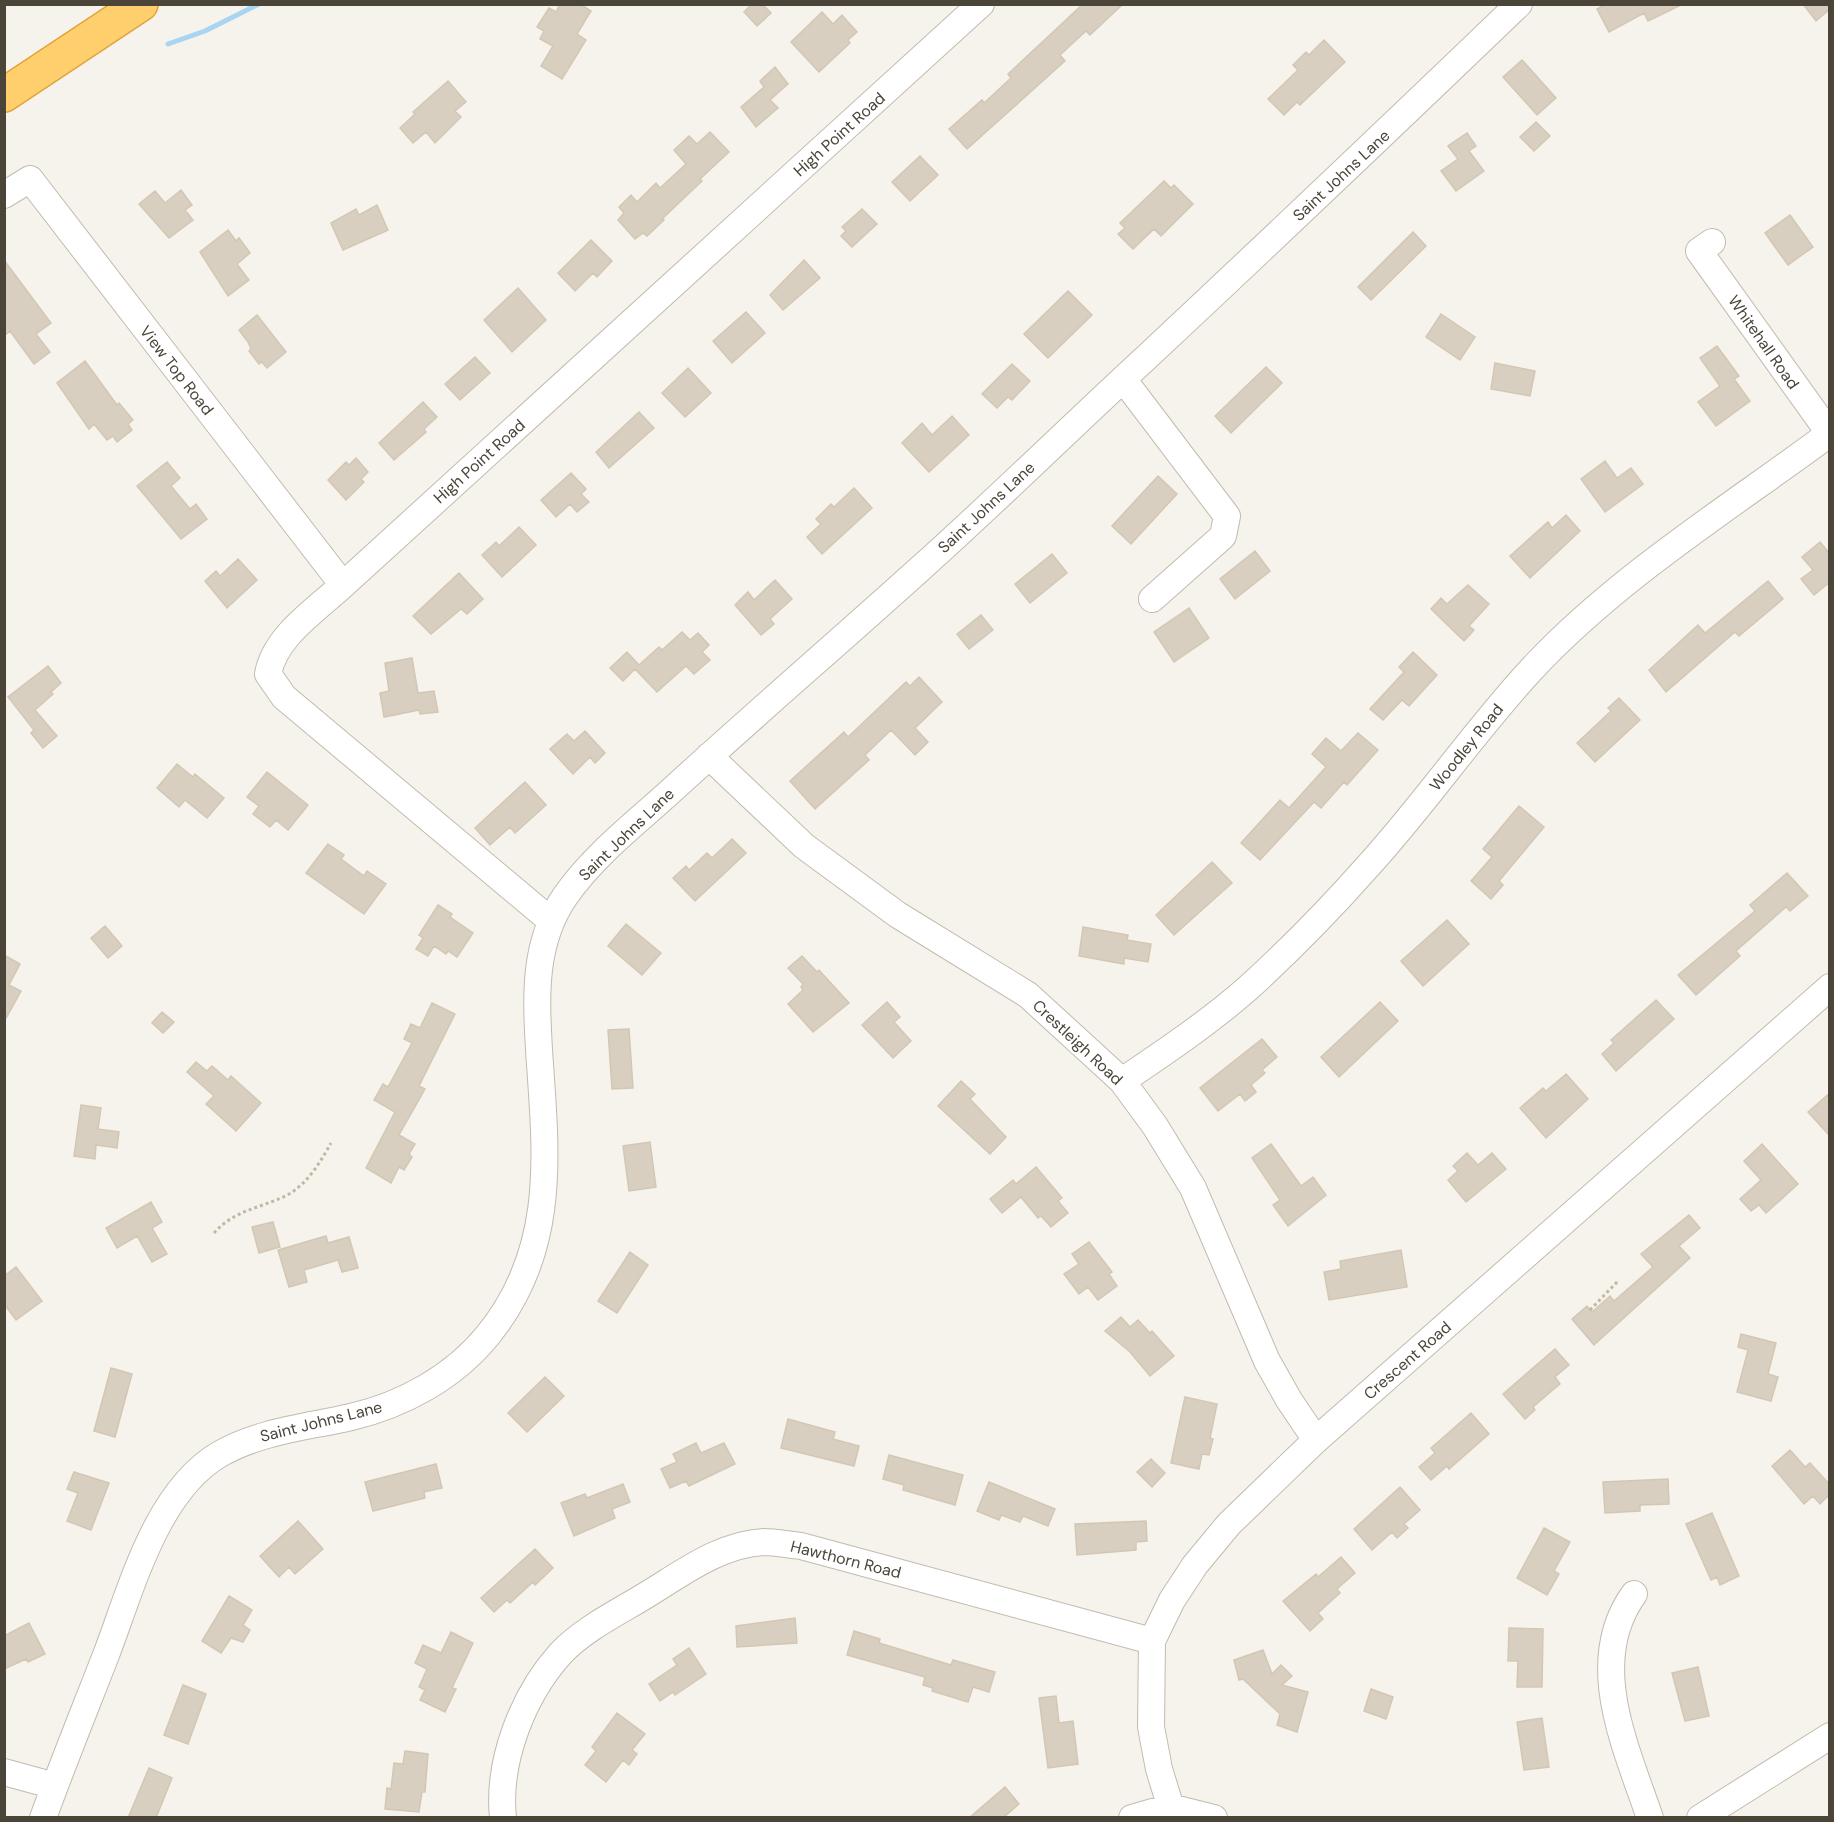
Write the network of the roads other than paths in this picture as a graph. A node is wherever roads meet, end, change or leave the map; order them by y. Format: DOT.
graph roads {
  1 [pos="112,4"];
  2 [pos="141,4"];
  3 [pos="981,4"];
  4 [pos="1490,4"];
  5 [pos="1518,5"];
  6 [pos="1481,41"];
  7 [pos="4,89"];
  8 [pos="4,95"];
  9 [pos="4,195"];
  10 [pos="1705,246"];
  11 [pos="1123,379"];
  12 [pos="1829,434"];
  13 [pos="343,585"];
  14 [pos="1152,599"];
  15 [pos="709,756"];
  16 [pos="550,920"];
  17 [pos="1830,987"];
  18 [pos="1122,1081"];
  19 [pos="1316,1440"];
  20 [pos="1634,1594"];
  21 [pos="1152,1641"];
  22 [pos="1830,1736"];
  23 [pos="4,1772"];
  24 [pos="55,1786"];
  25 [pos="1172,1812"];
  26 [pos="44,1818"];
  27 [pos="503,1818"];
  28 [pos="1132,1818"];
  29 [pos="1214,1818"];
  30 [pos="1650,1818"];
  31 [pos="1700,1818"];
  1 -- 7 [label="highway"];
  2 -- 8 [label="highway"];
  3 -- 13 [label="street, High Point Road"];
  4 -- 6 [label="street"];
  5 -- 6 [label="street, Saint Johns Lane"];
  6 -- 11 [label="street, Saint Johns Lane"];
  9 -- 13 [label="street, View Top Road"];
  10 -- 12 [label="street, Whitehall Road"];
  11 -- 14 [label="street"];
  11 -- 15 [label="street, Saint Johns Lane"];
  12 -- 18 [label="street, Woodley Road"];
  13 -- 16 [label="street, High Point Road"];
  15 -- 16 [label="street, Saint Johns Lane"];
  15 -- 18 [label="street, Crestleigh Road"];
  16 -- 24 [label="street, Saint Johns Lane"];
  17 -- 19 [label="street, Crescent Road"];
  18 -- 19 [label="street, Crestleigh Road"];
  19 -- 21 [label="street, Crescent Road"];
  20 -- 30 [label="street"];
  21 -- 25 [label="street, Crescent Road"];
  21 -- 27 [label="street, Hawthorn Road"];
  22 -- 31 [label="street"];
  23 -- 24 [label="street"];
  24 -- 26 [label="street, Saint Johns Lane"];
  25 -- 28 [label="street"];
  25 -- 29 [label="street"];
}
